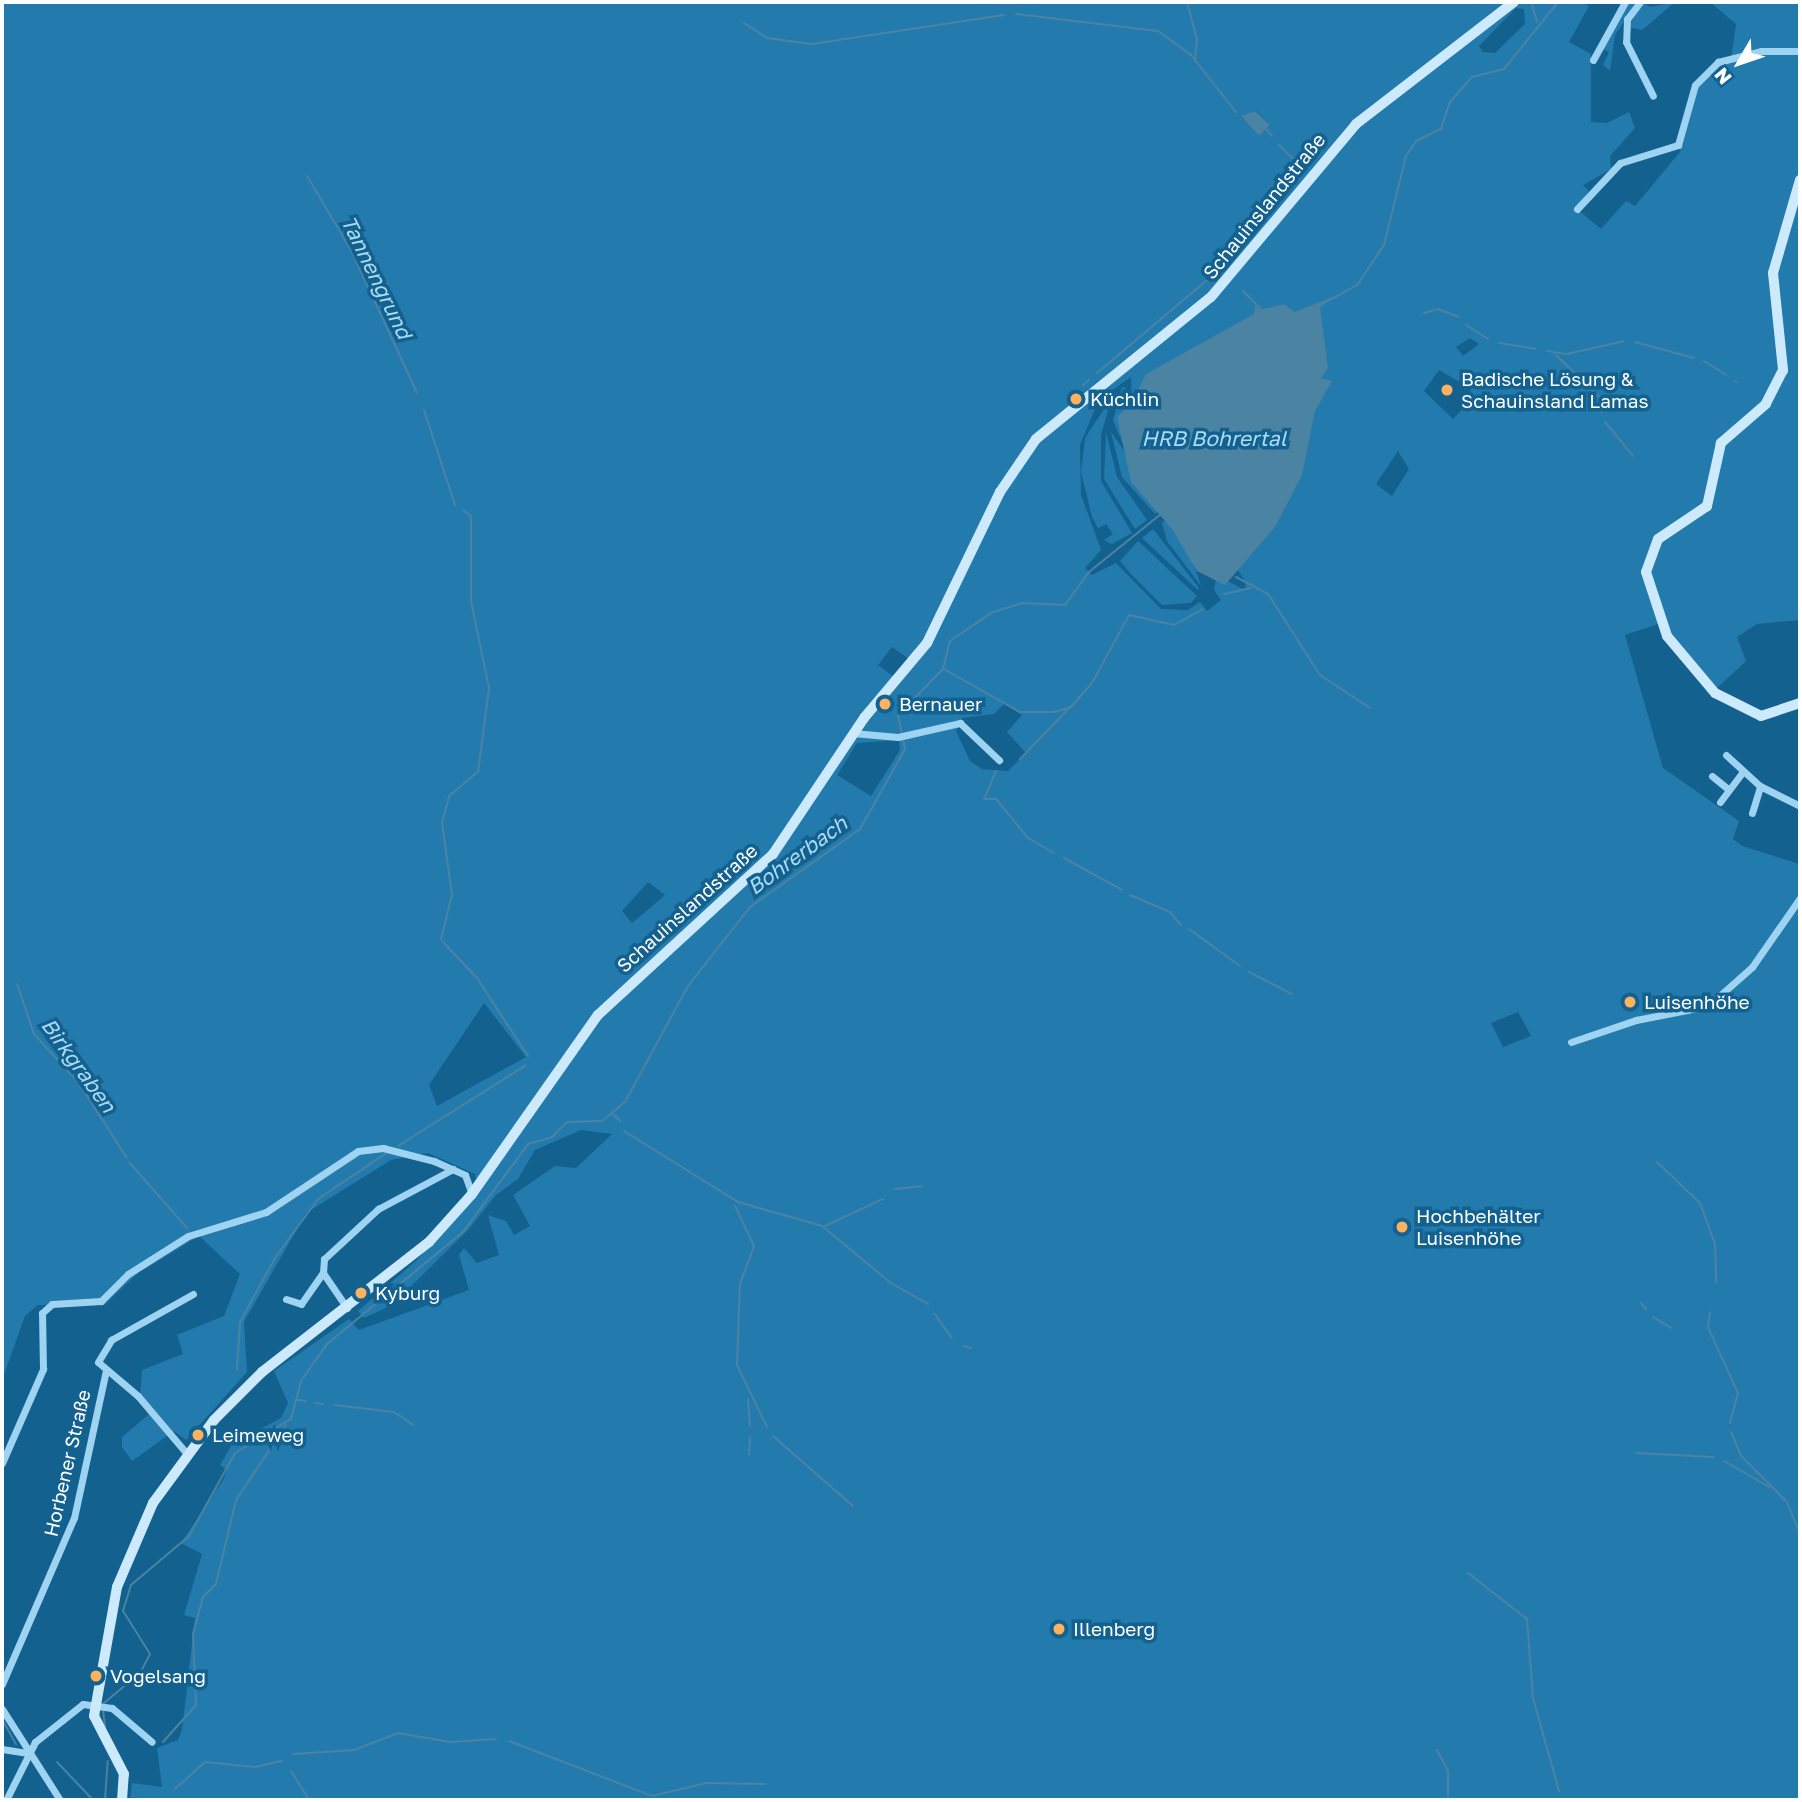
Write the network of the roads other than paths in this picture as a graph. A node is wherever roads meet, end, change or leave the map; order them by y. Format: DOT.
graph roads {
  1 [pos="1514,2"];
  2 [pos="1625,2"];
  3 [pos="1640,2"];
  4 [pos="1800,51"];
  5 [pos="1593,60"];
  6 [pos="1653,96"];
  7 [pos="1800,180"];
  8 [pos="1577,209"];
  9 [pos="1800,703"];
  10 [pos="853,733"];
  11 [pos="1726,755"];
  12 [pos="999,760"];
  13 [pos="1742,773"];
  14 [pos="1712,776"];
  15 [pos="1760,786"];
  16 [pos="1728,789"];
  17 [pos="1720,802"];
  18 [pos="1800,806"];
  19 [pos="1752,813"];
  20 [pos="1800,898"];
  21 [pos="1571,1042"];
  22 [pos="453,1168"];
  23 [pos="472,1194"];
  24 [pos="323,1273"];
  25 [pos="193,1294"];
  26 [pos="286,1299"];
  27 [pos="348,1309"];
  28 [pos="106,1370"];
  29 [pos="188,1455"];
  30 [pos="2,1463"];
  31 [pos="2,1684"];
  32 [pos="97,1706"];
  33 [pos="2,1709"];
  34 [pos="152,1742"];
  35 [pos="2,1749"];
  36 [pos="27,1753"];
  37 [pos="6,1800"];
  38 [pos="60,1800"];
  39 [pos="122,1800"];
  1 -- 10 [label="main road, Schauinslandstraße"];
  2 -- 5 [label="street"];
  3 -- 6 [label="street"];
  4 -- 8 [label="street"];
  7 -- 9 [label="main road"];
  10 -- 12 [label="street"];
  10 -- 23 [label="main road, Schauinslandstraße"];
  11 -- 13 [label="street"];
  13 -- 15 [label="street"];
  13 -- 16 [label="street"];
  14 -- 16 [label="street"];
  15 -- 18 [label="street"];
  15 -- 19 [label="street"];
  16 -- 17 [label="street"];
  20 -- 21 [label="street"];
  22 -- 23 [label="street"];
  22 -- 24 [label="street"];
  22 -- 30 [label="street"];
  23 -- 27 [label="main road, Schauinslandstraße"];
  24 -- 26 [label="street"];
  24 -- 27 [label="street"];
  25 -- 28 [label="street, Horbener Straße"];
  27 -- 29 [label="main road, Schauinslandstraße"];
  28 -- 29 [label="street"];
  28 -- 31 [label="street, Horbener Straße"];
  29 -- 32 [label="main road, Schauinslandstraße"];
  32 -- 34 [label="street"];
  32 -- 36 [label="street"];
  32 -- 39 [label="main road, Schauinslandstraße"];
  33 -- 36 [label="street"];
  35 -- 36 [label="street"];
  36 -- 37 [label="street"];
  36 -- 38 [label="street"];
}
